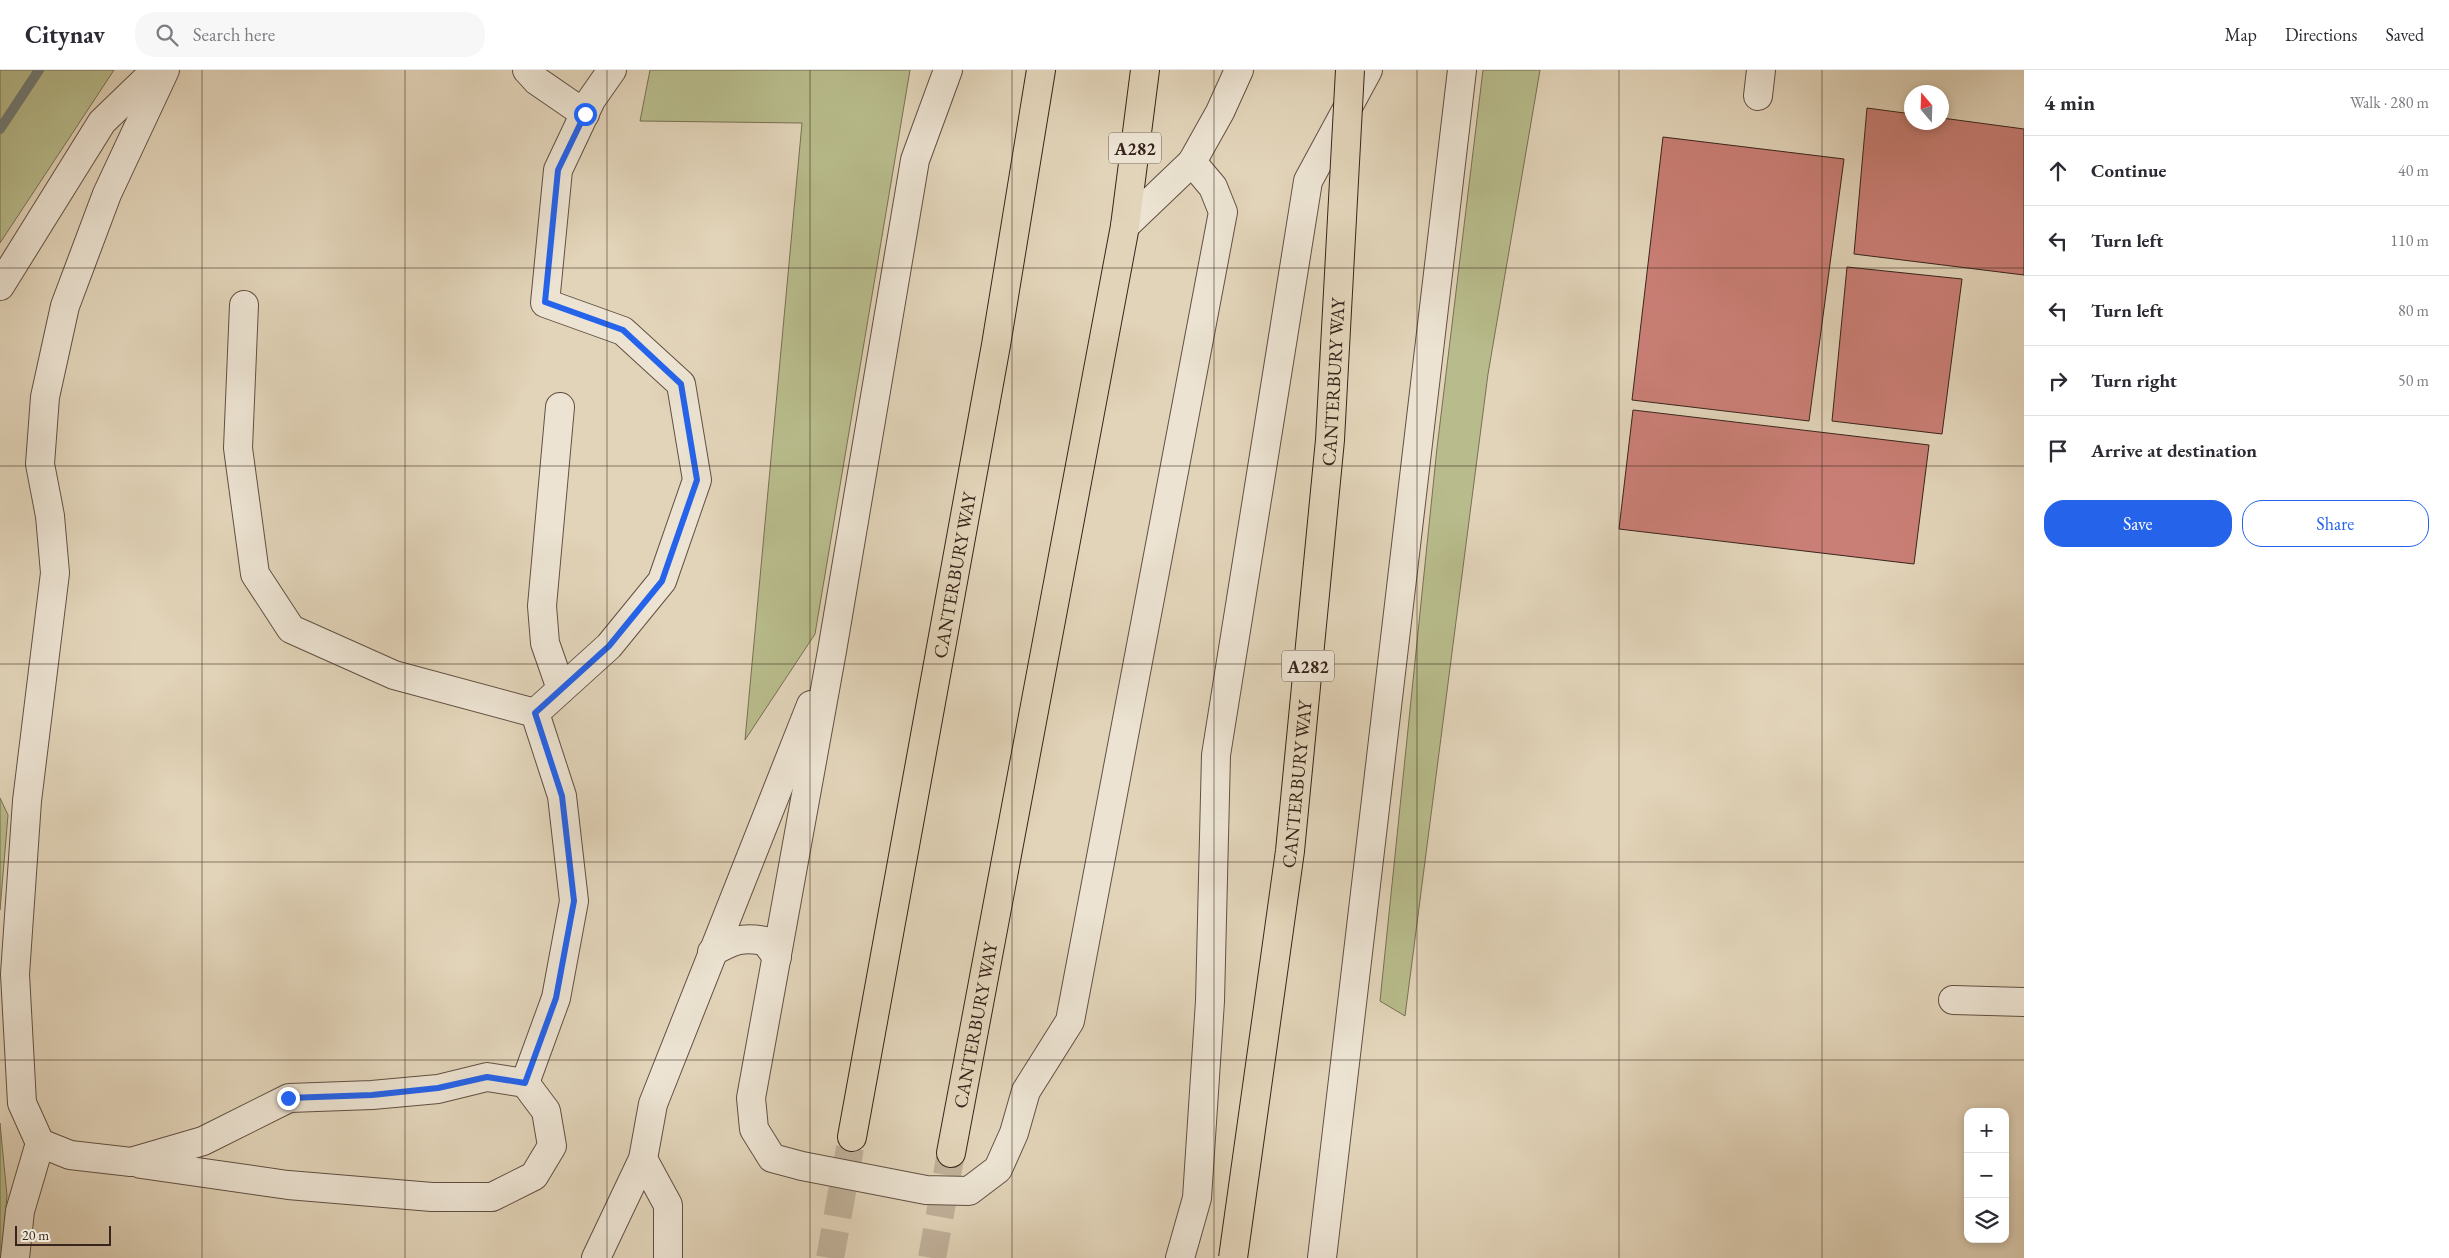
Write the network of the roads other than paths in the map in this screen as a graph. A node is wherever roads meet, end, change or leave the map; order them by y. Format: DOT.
graph roads {
  1 [pos="156,70"];
  2 [pos="165,70"];
  3 [pos="527,70"];
  4 [pos="612,70"];
  5 [pos="948,70"];
  6 [pos="1041,70"];
  7 [pos="1145,70"];
  8 [pos="1238,70"];
  9 [pos="1350,70"];
  10 [pos="1368,70"];
  11 [pos="1462,70"];
  12 [pos="585,114"];
  13 [pos="1192,162"];
  14 [pos="1125,226"];
  15 [pos="0,286"];
  16 [pos="244,305"];
  17 [pos="560,407"];
  18 [pos="832,651"];
  19 [pos="561,689"];
  20 [pos="535,713"];
  21 [pos="712,952"];
  22 [pos="777,956"];
  23 [pos="1953,1000"];
  24 [pos="2024,1002"];
  25 [pos="525,1083"];
  26 [pos="852,1137"];
  27 [pos="40,1143"];
  28 [pos="951,1153"];
  29 [pos="643,1159"];
  30 [pos="131,1162"];
  31 [pos="15,1258"];
  32 [pos="596,1258"];
  33 [pos="668,1258"];
  34 [pos="1180,1258"];
  35 [pos="1233,1258"];
  36 [pos="1322,1258"];
  1 -- 15 [label="lane"];
  2 -- 27 [label="lane"];
  3 -- 12 [label="lane"];
  4 -- 12 [label="lane"];
  5 -- 18 [label="lane"];
  6 -- 26 [label="highway, CANTERBURY WAY"];
  7 -- 14 [label="highway, CANTERBURY WAY / A282"];
  8 -- 13 [label="lane"];
  9 -- 35 [label="highway, CANTERBURY WAY / A282, bridge"];
  10 -- 34 [label="lane"];
  11 -- 36 [label="lane"];
  12 -- 19 [label="lane"];
  13 -- 14 [label="lane"];
  13 -- 22 [label="lane"];
  14 -- 28 [label="highway, CANTERBURY WAY / A282"];
  16 -- 20 [label="lane"];
  17 -- 19 [label="lane"];
  18 -- 21 [label="lane"];
  18 -- 22 [label="lane"];
  19 -- 20 [label="lane"];
  20 -- 25 [label="lane"];
  21 -- 22 [label="lane"];
  21 -- 29 [label="lane"];
  23 -- 24 [label="lane"];
  25 -- 30 [label="lane"];
  25 -- 30 [label="lane"];
  27 -- 30 [label="lane"];
  27 -- 31 [label="lane"];
  29 -- 32 [label="lane"];
  29 -- 33 [label="lane"];
}
